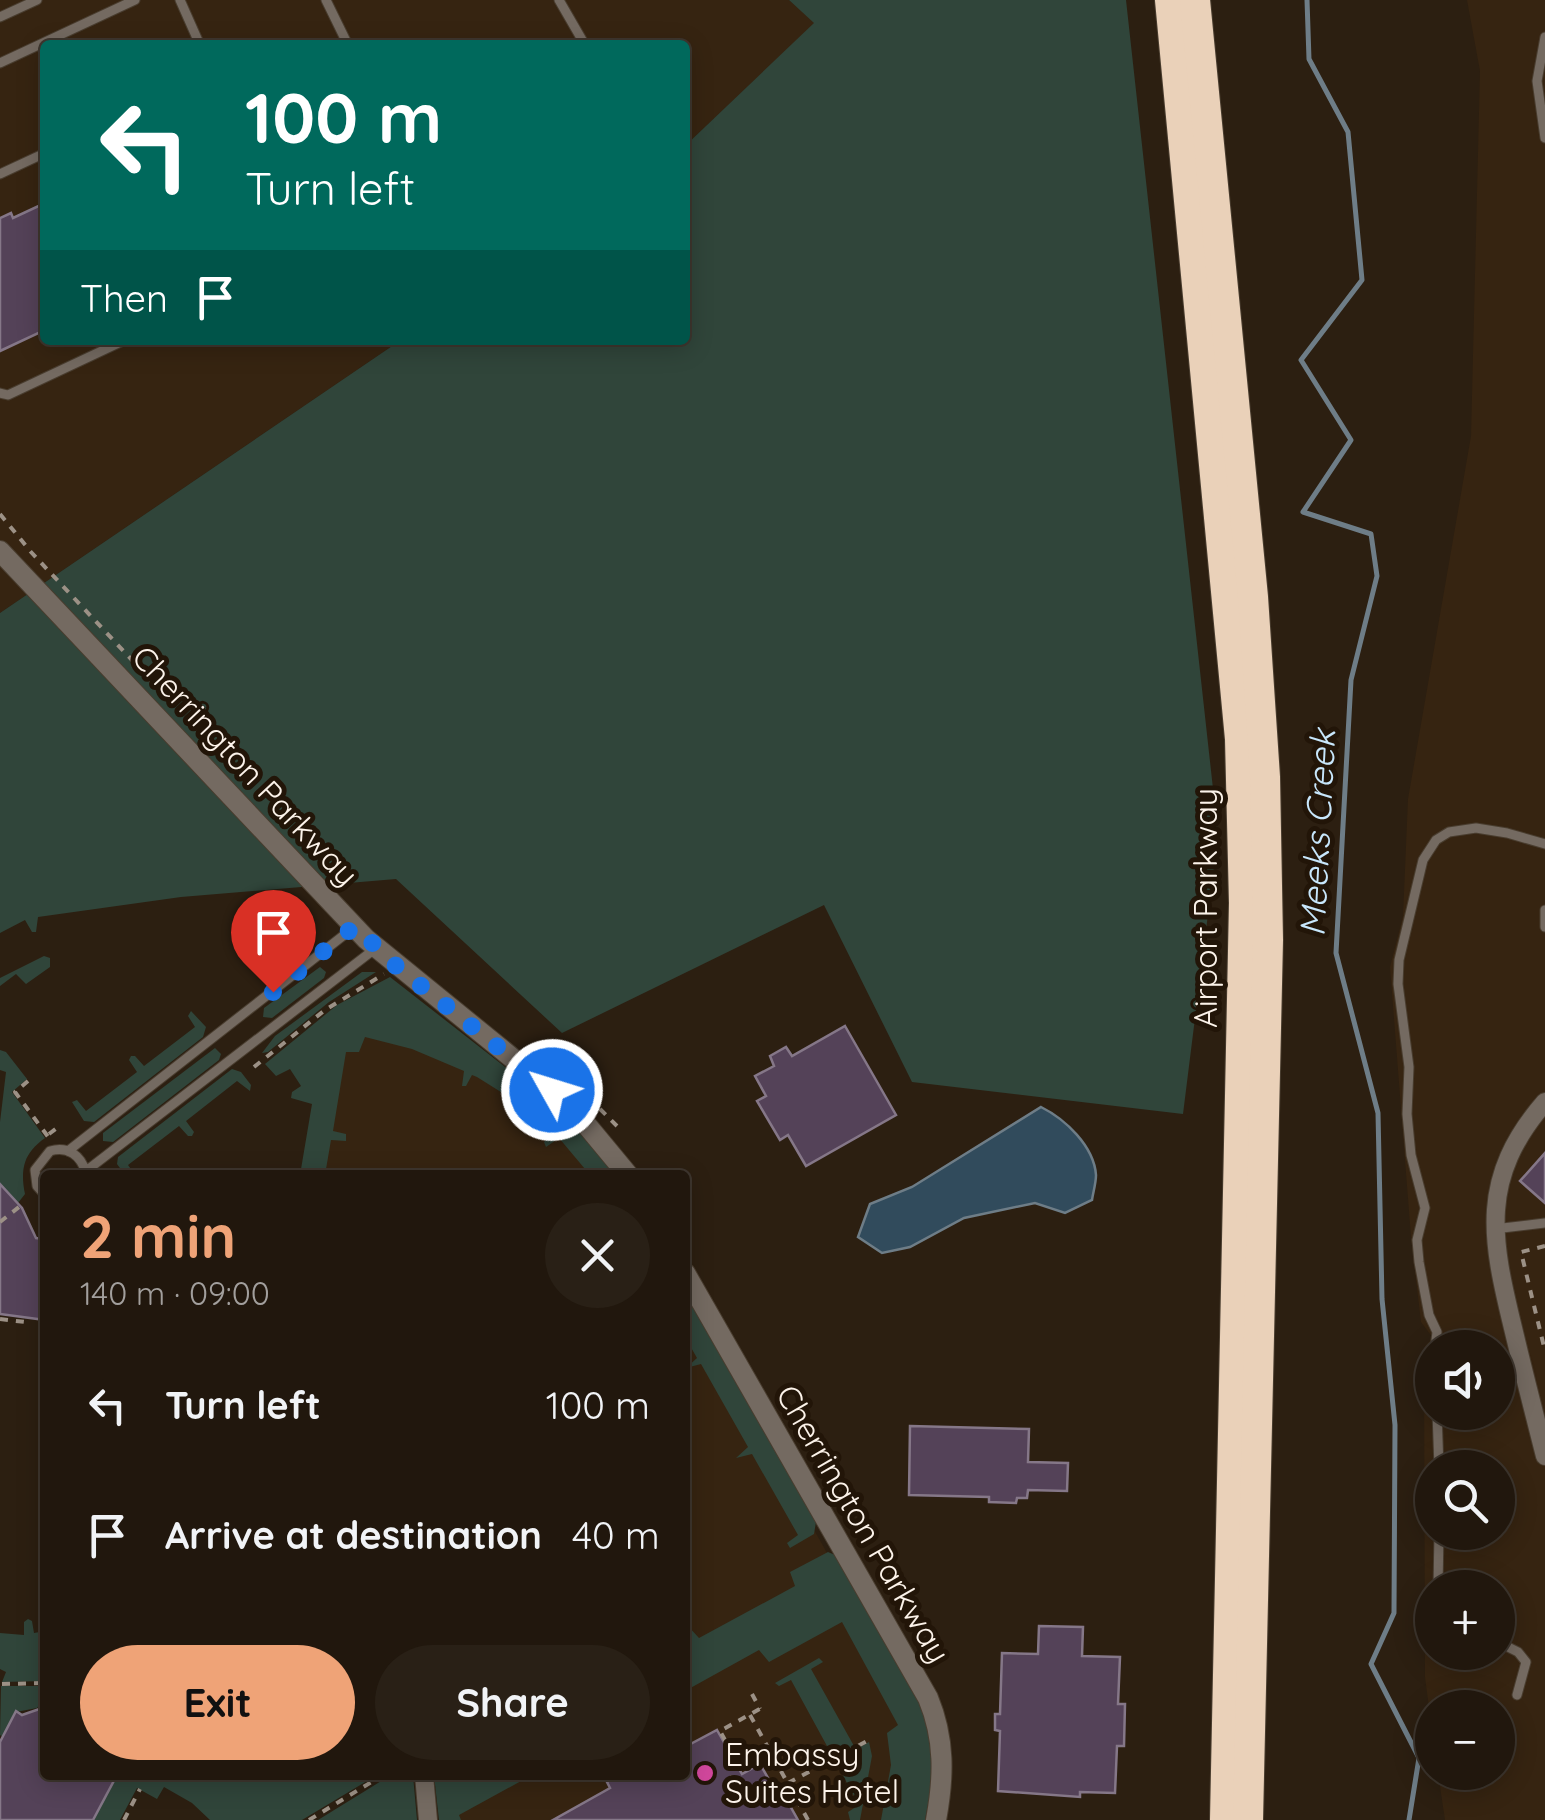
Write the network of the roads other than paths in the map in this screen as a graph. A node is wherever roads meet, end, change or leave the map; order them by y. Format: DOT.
graph roads {
  1 [pos="37,0"];
  2 [pos="135,0"];
  3 [pos="180,0"];
  4 [pos="326,0"];
  5 [pos="559,0"];
  6 [pos="1170,0"];
  7 [pos="1195,0"];
  8 [pos="0,17"];
  9 [pos="1545,37"];
  10 [pos="49,40"];
  11 [pos="198,40"];
  12 [pos="346,40"];
  13 [pos="582,40"];
  14 [pos="40,44"];
  15 [pos="0,63"];
  16 [pos="1545,138"];
  17 [pos="40,155"];
  18 [pos="0,174"];
  19 [pos="115,345"];
  20 [pos="0,393"];
  21 [pos="0,551"];
  22 [pos="1545,844"];
  23 [pos="1545,910"];
  24 [pos="355,926"];
  25 [pos="1545,927"];
  26 [pos="376,948"];
  27 [pos="1545,1102"];
  28 [pos="68,1151"];
  29 [pos="85,1170"];
  30 [pos="90,1170"];
  31 [pos="624,1170"];
  32 [pos="40,1187"];
  33 [pos="1545,1223"];
  34 [pos="1494,1229"];
  35 [pos="690,1281"];
  36 [pos="1436,1330"];
  37 [pos="1257,1416"];
  38 [pos="1545,1456"];
  39 [pos="1515,1650"];
  40 [pos="1517,1695"];
  41 [pos="424,1780"];
  42 [pos="428,1820"];
  43 [pos="936,1820"];
  44 [pos="1223,1820"];
  45 [pos="1248,1820"];
  46 [pos="1259,1820"];
  1 -- 8 [label="lane"];
  2 -- 10 [label="lane"];
  3 -- 11 [label="lane"];
  4 -- 12 [label="lane"];
  5 -- 13 [label="lane"];
  6 -- 44 [label="highway, Airport Parkway"];
  7 -- 37 [label="highway, Airport Parkway"];
  9 -- 16 [label="lane"];
  14 -- 15 [label="lane"];
  17 -- 18 [label="lane"];
  19 -- 20 [label="lane"];
  21 -- 24 [label="street, Cherrington Parkway"];
  22 -- 36 [label="lane"];
  23 -- 25 [label="lane"];
  24 -- 26 [label="street, Cherrington Parkway"];
  24 -- 28 [label="lane"];
  26 -- 30 [label="lane"];
  26 -- 31 [label="street, Cherrington Parkway"];
  27 -- 34 [label="street"];
  28 -- 29 [label="lane"];
  28 -- 32 [label="lane"];
  33 -- 34 [label="lane"];
  34 -- 38 [label="street"];
  35 -- 43 [label="street, Cherrington Parkway"];
  37 -- 45 [label="highway, Airport Parkway"];
  37 -- 46 [label="highway"];
  39 -- 40 [label="lane"];
  41 -- 42 [label="street"];
}
